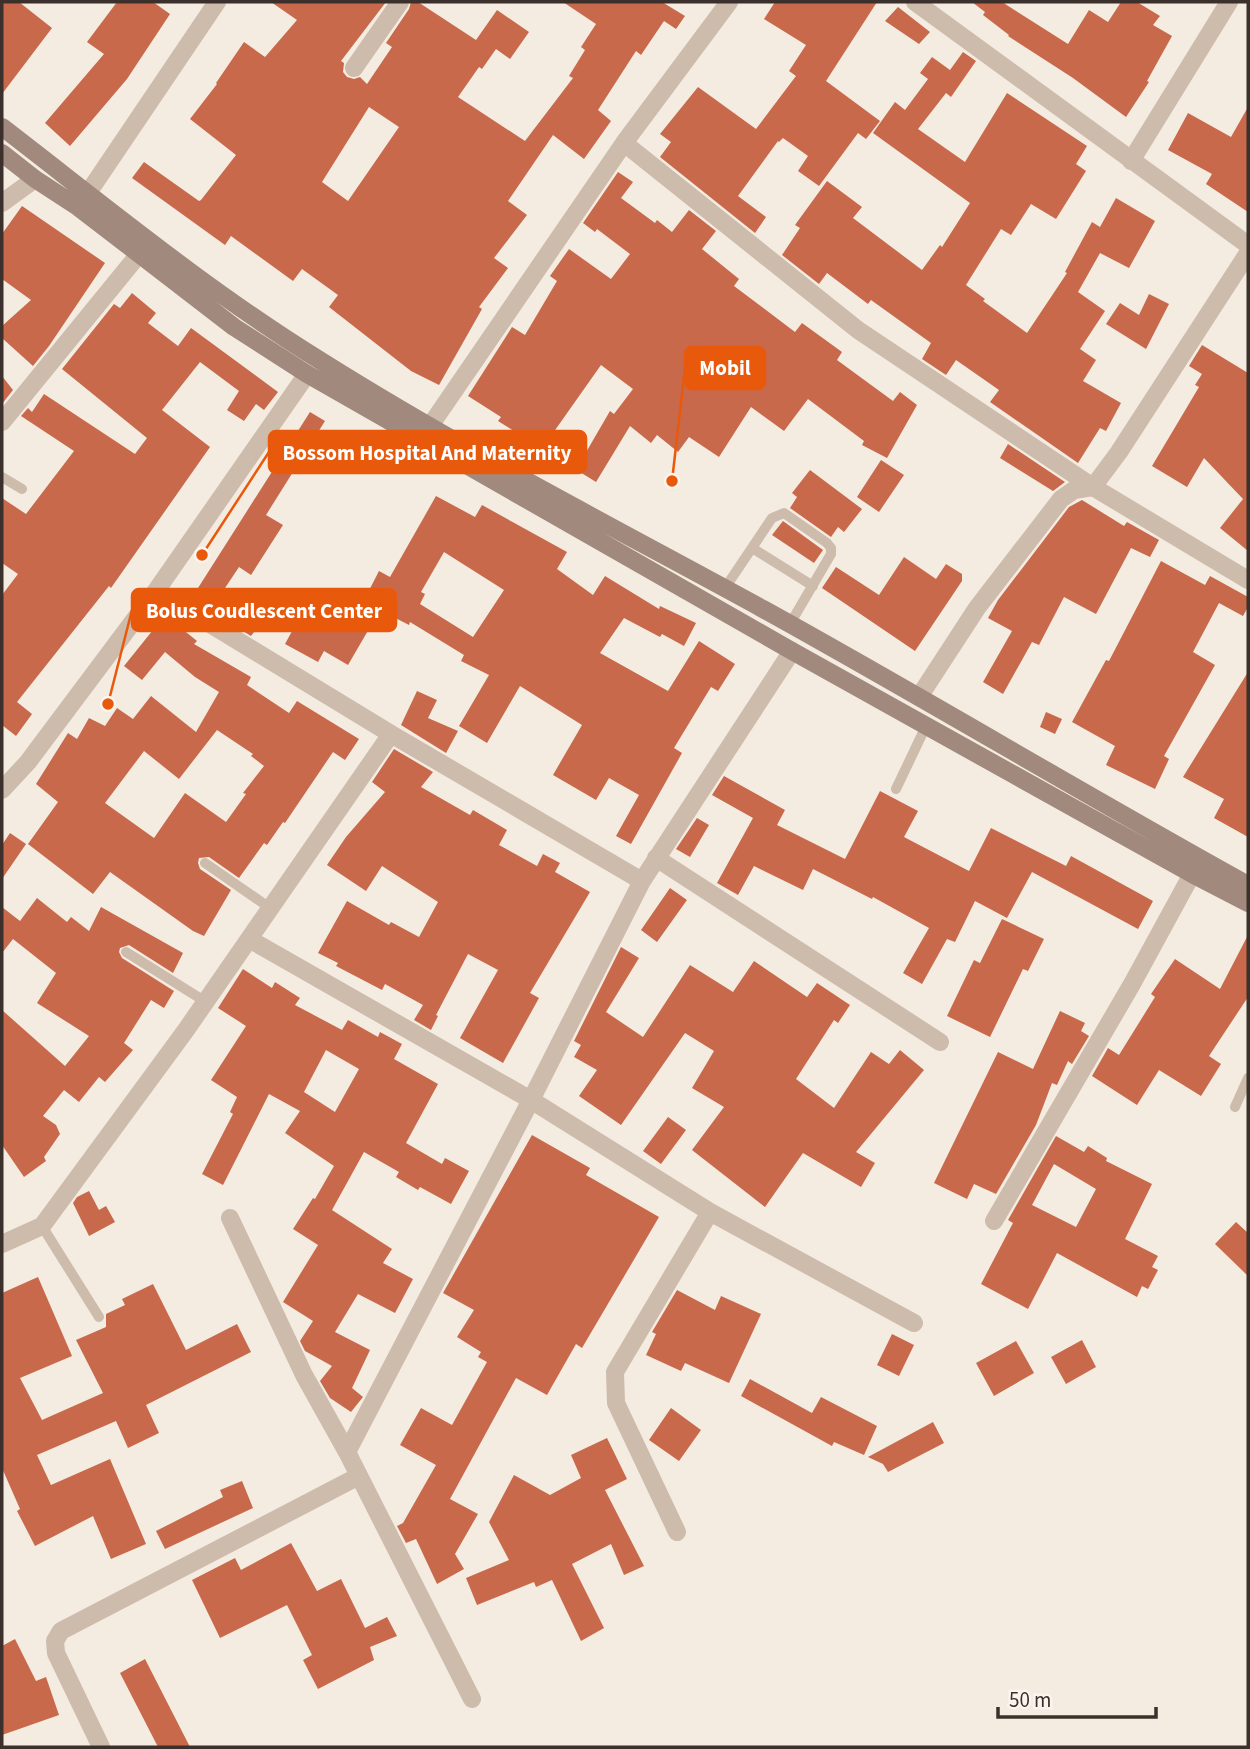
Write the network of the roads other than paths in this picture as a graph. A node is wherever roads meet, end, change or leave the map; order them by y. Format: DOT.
graph roads {
  1 [pos="217,2"];
  2 [pos="400,2"];
  3 [pos="729,2"];
  4 [pos="915,2"];
  5 [pos="1229,2"];
  6 [pos="354,68"];
  7 [pos="2,127"];
  8 [pos="624,143"];
  9 [pos="2,153"];
  10 [pos="1131,161"];
  11 [pos="34,179"];
  12 [pos="88,193"];
  13 [pos="2,203"];
  14 [pos="1248,245"];
  15 [pos="1248,253"];
  16 [pos="139,254"];
  17 [pos="307,374"];
  18 [pos="2,422"];
  19 [pos="430,426"];
  20 [pos="2,477"];
  21 [pos="1093,487"];
  22 [pos="22,489"];
  23 [pos="752,548"];
  24 [pos="1248,580"];
  25 [pos="813,586"];
  26 [pos="725,588"];
  27 [pos="156,591"];
  28 [pos="790,624"];
  29 [pos="792,651"];
  30 [pos="919,697"];
  31 [pos="926,726"];
  32 [pos="391,734"];
  33 [pos="896,789"];
  34 [pos="2,790"];
  35 [pos="656,858"];
  36 [pos="205,863"];
  37 [pos="1192,874"];
  38 [pos="642,881"];
  39 [pos="1248,885"];
  40 [pos="1248,903"];
  41 [pos="271,908"];
  42 [pos="249,939"];
  43 [pos="126,952"];
  44 [pos="206,1002"];
  45 [pos="940,1042"];
  46 [pos="1248,1079"];
  47 [pos="531,1100"];
  48 [pos="1235,1107"];
  49 [pos="710,1212"];
  50 [pos="230,1218"];
  51 [pos="994,1221"];
  52 [pos="42,1226"];
  53 [pos="2,1244"];
  54 [pos="99,1317"];
  55 [pos="914,1323"];
  56 [pos="347,1452"];
  57 [pos="359,1476"];
  58 [pos="677,1532"];
  59 [pos="472,1699"];
  60 [pos="102,1747"];
  1 -- 12 [label="street"];
  2 -- 6 [label="street"];
  3 -- 8 [label="street"];
  4 -- 10 [label="street"];
  5 -- 10 [label="street"];
  7 -- 12 [label="street"];
  8 -- 19 [label="street"];
  8 -- 21 [label="street"];
  9 -- 11 [label="street"];
  10 -- 14 [label="street"];
  11 -- 13 [label="street"];
  11 -- 16 [label="street"];
  12 -- 19 [label="street"];
  15 -- 21 [label="street"];
  16 -- 17 [label="street"];
  16 -- 18 [label="street"];
  17 -- 27 [label="street"];
  17 -- 29 [label="street"];
  19 -- 26 [label="street"];
  20 -- 22 [label="lane"];
  21 -- 24 [label="street"];
  21 -- 30 [label="street"];
  23 -- 25 [label="lane"];
  23 -- 25 [label="lane"];
  23 -- 26 [label="lane"];
  25 -- 28 [label="lane"];
  26 -- 28 [label="street"];
  27 -- 32 [label="street"];
  27 -- 34 [label="street"];
  28 -- 30 [label="street"];
  29 -- 31 [label="street"];
  29 -- 35 [label="street"];
  30 -- 39 [label="street"];
  31 -- 33 [label="lane"];
  31 -- 37 [label="street"];
  32 -- 38 [label="street"];
  32 -- 41 [label="street"];
  35 -- 38 [label="street"];
  35 -- 45 [label="street"];
  36 -- 41 [label="lane"];
  37 -- 40 [label="street"];
  37 -- 51 [label="street"];
  38 -- 47 [label="street"];
  41 -- 42 [label="street"];
  42 -- 44 [label="street"];
  42 -- 47 [label="street"];
  43 -- 44 [label="lane"];
  44 -- 52 [label="street"];
  46 -- 48 [label="lane"];
  47 -- 49 [label="street"];
  47 -- 56 [label="street"];
  49 -- 55 [label="street"];
  49 -- 58 [label="street"];
  50 -- 56 [label="street"];
  52 -- 53 [label="street"];
  52 -- 54 [label="lane"];
  56 -- 57 [label="street"];
  57 -- 59 [label="street"];
  57 -- 60 [label="street"];
}
